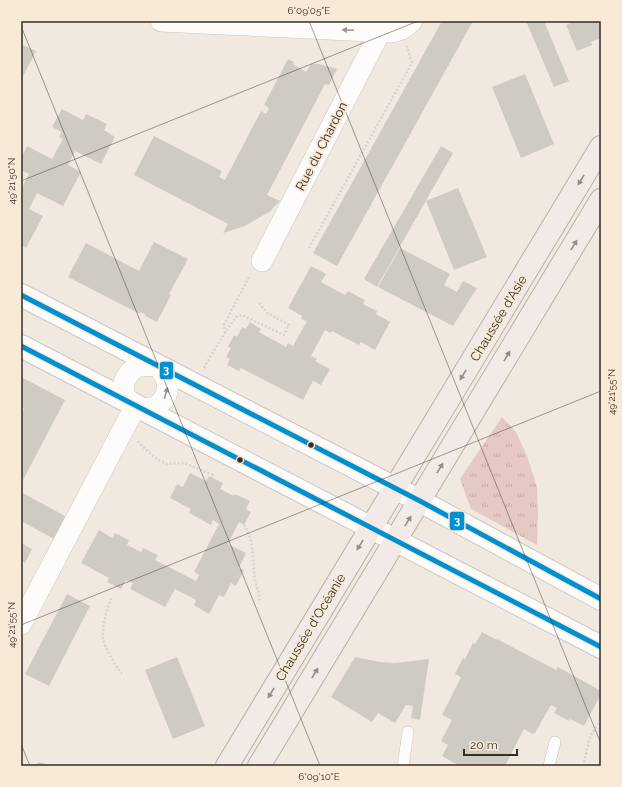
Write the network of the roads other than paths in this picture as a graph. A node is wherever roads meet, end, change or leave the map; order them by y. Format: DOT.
graph roads {
  1 [pos="162,21"];
  2 [pos="412,21"];
  3 [pos="380,32"];
  4 [pos="601,147"];
  5 [pos="601,200"];
  6 [pos="262,261"];
  7 [pos="21,295"];
  8 [pos="21,346"];
  9 [pos="158,366"];
  10 [pos="136,405"];
  11 [pos="394,488"];
  12 [pos="420,501"];
  13 [pos="371,527"];
  14 [pos="396,540"];
  15 [pos="601,599"];
  16 [pos="21,624"];
  17 [pos="601,647"];
  18 [pos="408,732"];
  19 [pos="555,742"];
  20 [pos="227,766"];
  21 [pos="259,766"];
  22 [pos="403,766"];
  23 [pos="549,766"];
  3 -- 1 [label="street, one-way"];
  2 -- 3 [label="street"];
  3 -- 6 [label="street, Rue du Chardon"];
  4 -- 11 [label="main road, Chaussée d'Asie, one-way"];
  12 -- 5 [label="main road, one-way"];
  7 -- 9 [label="main road"];
  8 -- 10 [label="main road"];
  10 -- 9 [label="street, one-way"];
  9 -- 10 [label="street"];
  9 -- 11 [label="main road"];
  10 -- 13 [label="main road"];
  10 -- 16 [label="street"];
  11 -- 12 [label="main road"];
  11 -- 13 [label="main road, Chaussée d'Océanie"];
  14 -- 12 [label="main road, one-way"];
  12 -- 15 [label="main road"];
  13 -- 14 [label="main road"];
  13 -- 20 [label="main road, Chaussée d'Océanie, one-way"];
  14 -- 17 [label="main road"];
  21 -- 14 [label="main road, one-way"];
  18 -- 22 [label="lane"];
  19 -- 23 [label="lane"];
}
